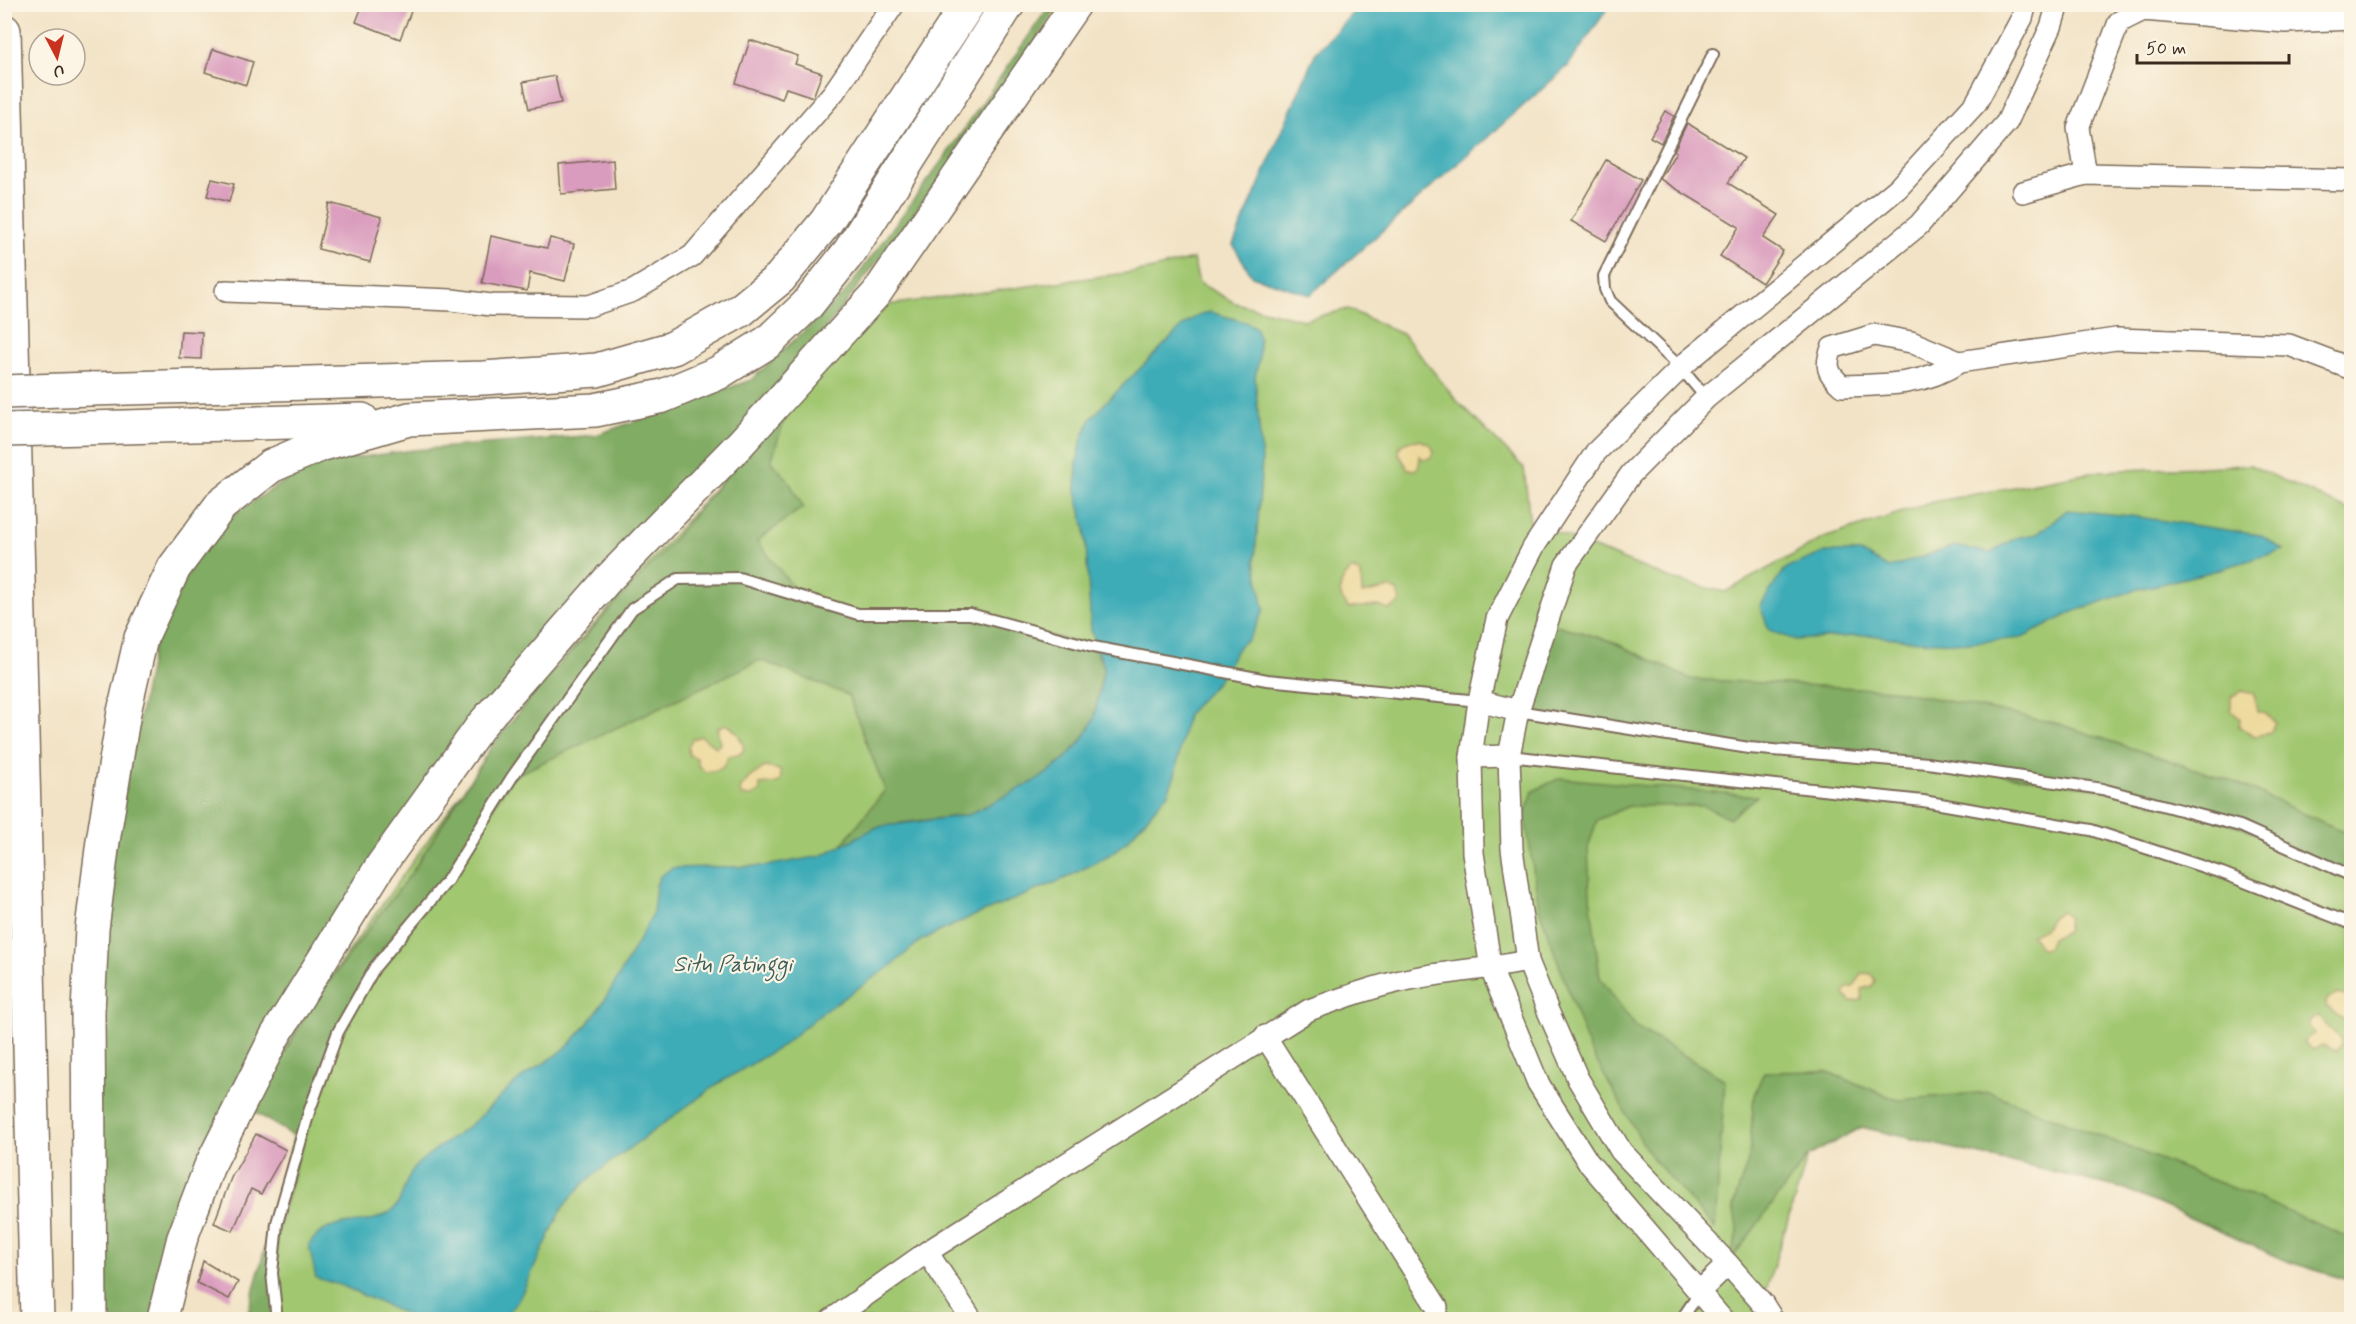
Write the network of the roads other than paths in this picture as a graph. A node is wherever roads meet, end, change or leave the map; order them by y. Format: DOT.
graph roads {
  1 [pos="894,4"];
  2 [pos="968,4"];
  3 [pos="1008,4"];
  4 [pos="1076,4"];
  5 [pos="2026,4"];
  6 [pos="2058,4"];
  7 [pos="2352,20"];
  8 [pos="4,31"];
  9 [pos="1713,54"];
  10 [pos="2086,174"];
  11 [pos="2352,180"];
  12 [pos="2023,192"];
  13 [pos="226,291"];
  14 [pos="1959,362"];
  15 [pos="1681,368"];
  16 [pos="2352,369"];
  17 [pos="4,392"];
  18 [pos="1707,398"];
  19 [pos="409,419"];
  20 [pos="4,430"];
  21 [pos="1479,702"];
  22 [pos="1518,711"];
  23 [pos="1509,756"];
  24 [pos="1471,757"];
  25 [pos="2352,876"];
  26 [pos="2352,924"];
  27 [pos="1528,961"];
  28 [pos="1491,969"];
  29 [pos="1265,1036"];
  30 [pos="927,1252"];
  31 [pos="1728,1264"];
  32 [pos="1700,1291"];
  33 [pos="1437,1307"];
  34 [pos="37,1320"];
  35 [pos="90,1320"];
  36 [pos="162,1320"];
  37 [pos="277,1320"];
  38 [pos="831,1320"];
  39 [pos="972,1320"];
  40 [pos="1681,1320"];
  41 [pos="1723,1320"];
  42 [pos="1773,1320"];
  1 -- 13 [label="street"];
  2 -- 17 [label="highway, bridge"];
  3 -- 19 [label="highway"];
  4 -- 36 [label="main road"];
  5 -- 15 [label="street"];
  6 -- 18 [label="street"];
  7 -- 10 [label="street"];
  8 -- 34 [label="highway"];
  9 -- 15 [label="lane"];
  10 -- 11 [label="street"];
  10 -- 12 [label="street"];
  14 -- 14 [label="street"];
  14 -- 16 [label="street"];
  15 -- 18 [label="lane"];
  15 -- 21 [label="street"];
  18 -- 22 [label="street"];
  19 -- 20 [label="highway, bridge"];
  19 -- 35 [label="highway"];
  21 -- 22 [label="street"];
  21 -- 24 [label="street"];
  21 -- 37 [label="lane"];
  22 -- 23 [label="street"];
  22 -- 25 [label="lane"];
  23 -- 24 [label="street"];
  23 -- 26 [label="lane"];
  23 -- 27 [label="street"];
  24 -- 28 [label="street"];
  27 -- 28 [label="street"];
  27 -- 31 [label="street"];
  28 -- 29 [label="street"];
  28 -- 32 [label="street"];
  29 -- 30 [label="street"];
  29 -- 33 [label="street"];
  30 -- 38 [label="street"];
  30 -- 39 [label="street"];
  31 -- 32 [label="street"];
  31 -- 42 [label="street"];
  32 -- 40 [label="lane"];
  32 -- 41 [label="street"];
}
